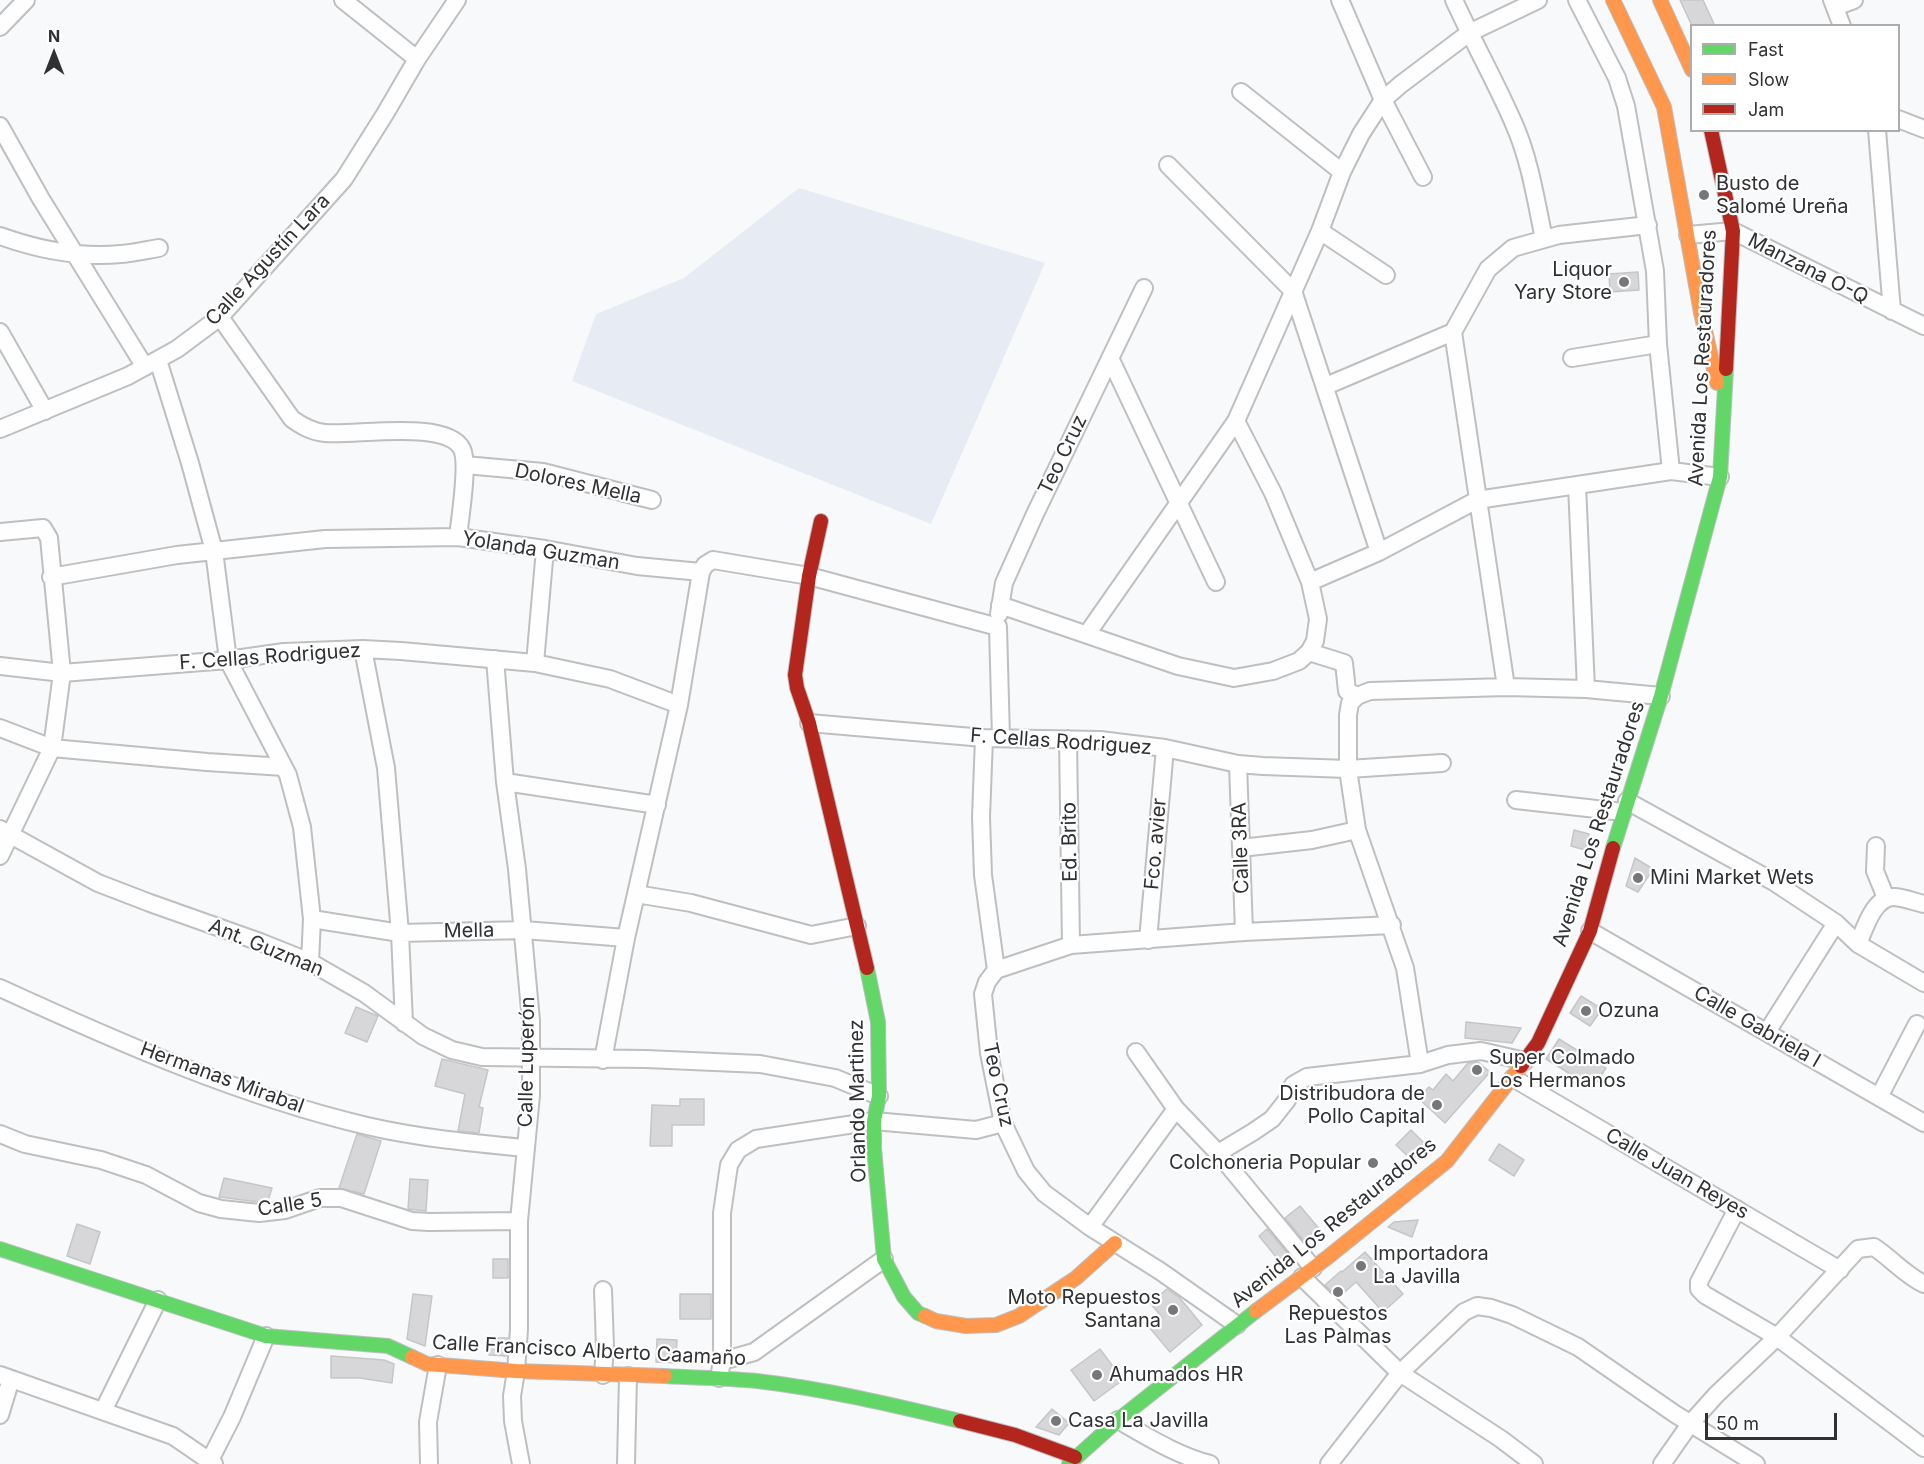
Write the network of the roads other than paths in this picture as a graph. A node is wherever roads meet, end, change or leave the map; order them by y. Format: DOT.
graph roads {
  1 [pos="26,0"];
  2 [pos="343,0"];
  3 [pos="457,0"];
  4 [pos="1340,0"];
  5 [pos="1454,0"];
  6 [pos="1538,0"];
  7 [pos="1578,0"];
  8 [pos="1613,0"];
  9 [pos="1660,0"];
  10 [pos="1854,0"];
  11 [pos="1833,4"];
  12 [pos="1841,24"];
  13 [pos="0,27"];
  14 [pos="1469,33"];
  15 [pos="417,59"];
  16 [pos="1690,66"];
  17 [pos="1241,92"];
  18 [pos="1383,100"];
  19 [pos="1900,119"];
  20 [pos="0,126"];
  21 [pos="1924,129"];
  22 [pos="1711,132"];
  23 [pos="1877,132"];
  24 [pos="1168,165"];
  25 [pos="1342,172"];
  26 [pos="1423,177"];
  27 [pos="1648,225"];
  28 [pos="1320,231"];
  29 [pos="1733,231"];
  30 [pos="1688,235"];
  31 [pos="0,236"];
  32 [pos="1544,239"];
  33 [pos="159,248"];
  34 [pos="75,254"];
  35 [pos="1386,275"];
  36 [pos="1144,288"];
  37 [pos="1293,291"];
  38 [pos="1892,310"];
  39 [pos="220,317"];
  40 [pos="1924,326"];
  41 [pos="0,332"];
  42 [pos="1453,332"];
  43 [pos="1658,344"];
  44 [pos="1110,358"];
  45 [pos="1572,358"];
  46 [pos="151,364"];
  47 [pos="1326,386"];
  48 [pos="1724,409"];
  49 [pos="45,411"];
  50 [pos="1236,421"];
  51 [pos="0,429"];
  52 [pos="465,465"];
  53 [pos="1671,471"];
  54 [pos="1720,477"];
  55 [pos="1576,485"];
  56 [pos="652,500"];
  57 [pos="1477,500"];
  58 [pos="1178,504"];
  59 [pos="821,521"];
  60 [pos="0,532"];
  61 [pos="458,537"];
  62 [pos="545,549"];
  63 [pos="214,551"];
  64 [pos="1379,552"];
  65 [pos="701,572"];
  66 [pos="809,576"];
  67 [pos="51,577"];
  68 [pos="1216,582"];
  69 [pos="1310,582"];
  70 [pos="1000,605"];
  71 [pos="998,627"];
  72 [pos="1087,634"];
  73 [pos="363,649"];
  74 [pos="1309,652"];
  75 [pos="495,659"];
  76 [pos="228,660"];
  77 [pos="535,663"];
  78 [pos="0,666"];
  79 [pos="62,673"];
  80 [pos="1506,687"];
  81 [pos="1586,689"];
  82 [pos="1357,696"];
  83 [pos="1661,696"];
  84 [pos="679,705"];
  85 [pos="809,723"];
  86 [pos="0,728"];
  87 [pos="993,738"];
  88 [pos="1068,739"];
  89 [pos="52,748"];
  90 [pos="1165,748"];
  91 [pos="1238,764"];
  92 [pos="1442,764"];
  93 [pos="284,767"];
  94 [pos="1348,769"];
  95 [pos="505,782"];
  96 [pos="1516,800"];
  97 [pos="657,805"];
  98 [pos="1625,806"];
  99 [pos="1357,830"];
  100 [pos="5,832"];
  101 [pos="1876,846"];
  102 [pos="1241,848"];
  103 [pos="0,856"];
  104 [pos="636,894"];
  105 [pos="1886,898"];
  106 [pos="1924,904"];
  107 [pos="312,919"];
  108 [pos="1836,923"];
  109 [pos="1392,925"];
  110 [pos="857,926"];
  111 [pos="524,930"];
  112 [pos="1244,932"];
  113 [pos="1590,932"];
  114 [pos="400,933"];
  115 [pos="626,938"];
  116 [pos="1148,940"];
  117 [pos="1858,944"];
  118 [pos="1071,945"];
  119 [pos="310,962"];
  120 [pos="996,970"];
  121 [pos="1924,983"];
  122 [pos="0,988"];
  123 [pos="404,1023"];
  124 [pos="1917,1024"];
  125 [pos="1767,1032"];
  126 [pos="1136,1052"];
  127 [pos="531,1059"];
  128 [pos="603,1060"];
  129 [pos="1525,1061"];
  130 [pos="1420,1064"];
  131 [pos="1514,1078"];
  132 [pos="879,1096"];
  133 [pos="1879,1097"];
  134 [pos="1176,1109"];
  135 [pos="874,1121"];
  136 [pos="1924,1123"];
  137 [pos="1003,1124"];
  138 [pos="0,1134"];
  139 [pos="525,1149"];
  140 [pos="1218,1153"];
  141 [pos="1737,1209"];
  142 [pos="519,1221"];
  143 [pos="1090,1227"];
  144 [pos="1115,1243"];
  145 [pos="0,1248"];
  146 [pos="884,1259"];
  147 [pos="1840,1270"];
  148 [pos="1308,1272"];
  149 [pos="1924,1284"];
  150 [pos="603,1290"];
  151 [pos="158,1300"];
  152 [pos="1237,1325"];
  153 [pos="266,1336"];
  154 [pos="1777,1337"];
  155 [pos="722,1360"];
  156 [pos="438,1365"];
  157 [pos="516,1371"];
  158 [pos="1400,1373"];
  159 [pos="603,1375"];
  160 [pos="628,1376"];
  161 [pos="6,1377"];
  162 [pos="718,1378"];
  163 [pos="103,1411"];
  164 [pos="0,1415"];
  165 [pos="1118,1420"];
  166 [pos="1690,1424"];
  167 [pos="1924,1448"];
  168 [pos="1072,1461"];
  169 [pos="211,1463"];
  170 [pos="429,1464"];
  171 [pos="521,1464"];
  172 [pos="626,1464"];
  173 [pos="1210,1464"];
  174 [pos="1329,1464"];
  175 [pos="1534,1464"];
  176 [pos="1662,1464"];
  177 [pos="1756,1464"];
  1 -- 13 [label="street"];
  2 -- 15 [label="street"];
  3 -- 15 [label="street, Calle Agustín Lara"];
  4 -- 18 [label="street"];
  5 -- 14 [label="street"];
  6 -- 14 [label="street"];
  7 -- 27 [label="street"];
  8 -- 30 [label="street"];
  9 -- 16 [label="street"];
  10 -- 11 [label="street"];
  11 -- 12 [label="street"];
  14 -- 18 [label="street"];
  14 -- 32 [label="street"];
  15 -- 39 [label="street, Calle Agustín Lara"];
  17 -- 25 [label="street"];
  18 -- 25 [label="street"];
  18 -- 26 [label="street"];
  19 -- 21 [label="street"];
  20 -- 34 [label="street"];
  22 -- 29 [label="street, Avenida Los Restauradores"];
  23 -- 38 [label="street"];
  24 -- 37 [label="street"];
  25 -- 28 [label="street"];
  27 -- 32 [label="street"];
  27 -- 43 [label="street"];
  28 -- 35 [label="street"];
  28 -- 37 [label="street"];
  29 -- 30 [label="street, Manzana O-Q"];
  29 -- 38 [label="street, Manzana O-Q"];
  29 -- 48 [label="street, Avenida Los Restauradores"];
  30 -- 48 [label="street"];
  31 -- 34 [label="street"];
  32 -- 42 [label="street"];
  33 -- 34 [label="street"];
  34 -- 46 [label="street"];
  36 -- 44 [label="street, Teo Cruz"];
  37 -- 47 [label="street"];
  37 -- 50 [label="street"];
  38 -- 40 [label="street, Manzana O-Q"];
  39 -- 46 [label="street, Calle Agustín Lara"];
  39 -- 52 [label="street"];
  41 -- 49 [label="street"];
  42 -- 47 [label="street"];
  42 -- 57 [label="street"];
  43 -- 45 [label="street"];
  43 -- 53 [label="street"];
  44 -- 58 [label="street"];
  44 -- 70 [label="street, Teo Cruz"];
  46 -- 49 [label="street, Calle Agustín Lara"];
  46 -- 63 [label="street"];
  47 -- 64 [label="street"];
  48 -- 54 [label="street, Avenida Los Restauradores"];
  49 -- 51 [label="street, Calle Agustín Lara"];
  50 -- 58 [label="street"];
  50 -- 69 [label="street"];
  52 -- 56 [label="street, Dolores Mella"];
  52 -- 61 [label="street"];
  53 -- 54 [label="street"];
  53 -- 55 [label="street"];
  54 -- 83 [label="street, Avenida Los Restauradores"];
  55 -- 57 [label="street"];
  55 -- 81 [label="street"];
  57 -- 64 [label="street"];
  57 -- 80 [label="street"];
  58 -- 68 [label="street"];
  58 -- 72 [label="street"];
  59 -- 66 [label="street, Orlando Martinez"];
  60 -- 67 [label="street"];
  61 -- 62 [label="street, Yolanda Guzman"];
  61 -- 63 [label="street, Yolanda Guzman"];
  62 -- 65 [label="street, Yolanda Guzman"];
  62 -- 77 [label="street"];
  63 -- 67 [label="street, Yolanda Guzman"];
  63 -- 76 [label="street"];
  64 -- 69 [label="street"];
  65 -- 66 [label="street, Yolanda Guzman"];
  65 -- 84 [label="street"];
  66 -- 71 [label="street, Yolanda Guzman"];
  66 -- 85 [label="street, Orlando Martinez"];
  67 -- 79 [label="street"];
  69 -- 74 [label="street"];
  70 -- 71 [label="street, Teo Cruz"];
  70 -- 72 [label="street"];
  71 -- 87 [label="street"];
  72 -- 74 [label="street"];
  73 -- 75 [label="street, F. Cellas Rodriguez"];
  73 -- 76 [label="street, F. Cellas Rodriguez"];
  73 -- 114 [label="street"];
  74 -- 82 [label="street"];
  75 -- 77 [label="street, F. Cellas Rodriguez"];
  75 -- 95 [label="street, Calle Luperón"];
  76 -- 79 [label="street, F. Cellas Rodriguez"];
  76 -- 93 [label="street"];
  77 -- 84 [label="street, F. Cellas Rodriguez"];
  78 -- 79 [label="street, F. Cellas Rodriguez"];
  79 -- 89 [label="street"];
  80 -- 81 [label="street"];
  80 -- 82 [label="street"];
  81 -- 83 [label="street"];
  82 -- 94 [label="street"];
  83 -- 98 [label="street, Avenida Los Restauradores"];
  84 -- 97 [label="street"];
  85 -- 87 [label="street, F. Cellas Rodriguez"];
  85 -- 110 [label="street, Orlando Martinez"];
  86 -- 89 [label="street"];
  87 -- 88 [label="street, F. Cellas Rodriguez"];
  87 -- 120 [label="street"];
  88 -- 90 [label="street, F. Cellas Rodriguez"];
  88 -- 118 [label="street, Ed. Brito"];
  89 -- 93 [label="street"];
  89 -- 100 [label="street"];
  90 -- 91 [label="street, F. Cellas Rodriguez"];
  90 -- 116 [label="street, Fco. avier"];
  91 -- 94 [label="street, F. Cellas Rodriguez"];
  91 -- 102 [label="street, Calle 3RA"];
  92 -- 94 [label="street, F. Cellas Rodriguez"];
  93 -- 107 [label="street"];
  94 -- 99 [label="street"];
  95 -- 97 [label="street"];
  95 -- 111 [label="street, Calle Luperón"];
  96 -- 98 [label="street"];
  97 -- 104 [label="street"];
  98 -- 108 [label="street"];
  98 -- 113 [label="street, Avenida Los Restauradores"];
  99 -- 102 [label="street"];
  99 -- 109 [label="street"];
  100 -- 103 [label="street"];
  100 -- 119 [label="street, Ant. Guzman"];
  101 -- 105 [label="street"];
  102 -- 112 [label="street, Calle 3RA"];
  104 -- 110 [label="street"];
  104 -- 115 [label="street"];
  105 -- 106 [label="street"];
  105 -- 117 [label="street"];
  107 -- 114 [label="street, Mella"];
  107 -- 119 [label="street"];
  108 -- 117 [label="street"];
  108 -- 125 [label="street"];
  109 -- 112 [label="street"];
  109 -- 130 [label="street"];
  110 -- 132 [label="street, Orlando Martinez"];
  111 -- 114 [label="street, Mella"];
  111 -- 115 [label="street, Mella"];
  111 -- 127 [label="street, Calle Luperón"];
  112 -- 116 [label="street"];
  113 -- 125 [label="street, Calle Gabriela I"];
  113 -- 129 [label="street, Avenida Los Restauradores"];
  114 -- 123 [label="street"];
  115 -- 128 [label="street"];
  116 -- 118 [label="street"];
  117 -- 121 [label="street"];
  118 -- 120 [label="street"];
  119 -- 123 [label="street, Ant. Guzman"];
  120 -- 137 [label="street, Teo Cruz"];
  122 -- 139 [label="street, Hermanas Mirabal"];
  123 -- 127 [label="street, Ant. Guzman"];
  124 -- 133 [label="street"];
  125 -- 133 [label="street, Calle Gabriela I"];
  126 -- 134 [label="street"];
  127 -- 128 [label="street, Ant. Guzman"];
  127 -- 139 [label="street, Calle Luperón"];
  128 -- 132 [label="street, Ant. Guzman"];
  129 -- 130 [label="street"];
  129 -- 131 [label="street, Avenida Los Restauradores"];
  130 -- 140 [label="street"];
  131 -- 141 [label="street, Calle Juan Reyes"];
  131 -- 148 [label="street, Avenida Los Restauradores"];
  132 -- 135 [label="street, Orlando Martinez"];
  133 -- 136 [label="street, Calle Gabriela I"];
  134 -- 140 [label="street"];
  134 -- 143 [label="street"];
  135 -- 137 [label="street"];
  135 -- 146 [label="street, Orlando Martinez"];
  135 -- 155 [label="street"];
  137 -- 143 [label="street, Teo Cruz"];
  138 -- 142 [label="street, Calle 5"];
  139 -- 142 [label="street, Calle Luperón"];
  140 -- 148 [label="street"];
  141 -- 147 [label="street, Calle Juan Reyes"];
  141 -- 154 [label="street"];
  142 -- 157 [label="street, Calle Luperón"];
  143 -- 144 [label="street, Teo Cruz"];
  144 -- 146 [label="street, Orlando Martinez"];
  144 -- 152 [label="street, Teo Cruz"];
  145 -- 151 [label="street, Calle Francisco Alberto Caamaño"];
  146 -- 155 [label="street"];
  147 -- 149 [label="street"];
  147 -- 154 [label="street"];
  148 -- 152 [label="street, Avenida Los Restauradores"];
  148 -- 158 [label="street"];
  150 -- 159 [label="street"];
  151 -- 153 [label="street, Calle Francisco Alberto Caamaño"];
  151 -- 163 [label="street"];
  152 -- 165 [label="street, Avenida Los Restauradores"];
  153 -- 156 [label="street, Calle Francisco Alberto Caamaño"];
  153 -- 169 [label="street"];
  154 -- 166 [label="street"];
  154 -- 167 [label="street"];
  155 -- 162 [label="street"];
  156 -- 157 [label="street, Calle Francisco Alberto Caamaño"];
  156 -- 170 [label="street"];
  157 -- 159 [label="street, Calle Francisco Alberto Caamaño"];
  157 -- 171 [label="street, Calle Luperón"];
  158 -- 166 [label="street"];
  158 -- 174 [label="street"];
  158 -- 175 [label="street"];
  159 -- 160 [label="street, Calle Francisco Alberto Caamaño"];
  160 -- 162 [label="street, Calle Francisco Alberto Caamaño"];
  160 -- 172 [label="street"];
  161 -- 163 [label="street"];
  161 -- 164 [label="street"];
  162 -- 168 [label="street, Calle Francisco Alberto Caamaño"];
  163 -- 169 [label="street"];
  165 -- 168 [label="street, Avenida Los Restauradores"];
  165 -- 173 [label="street"];
  166 -- 176 [label="street"];
  166 -- 177 [label="street"];
}
